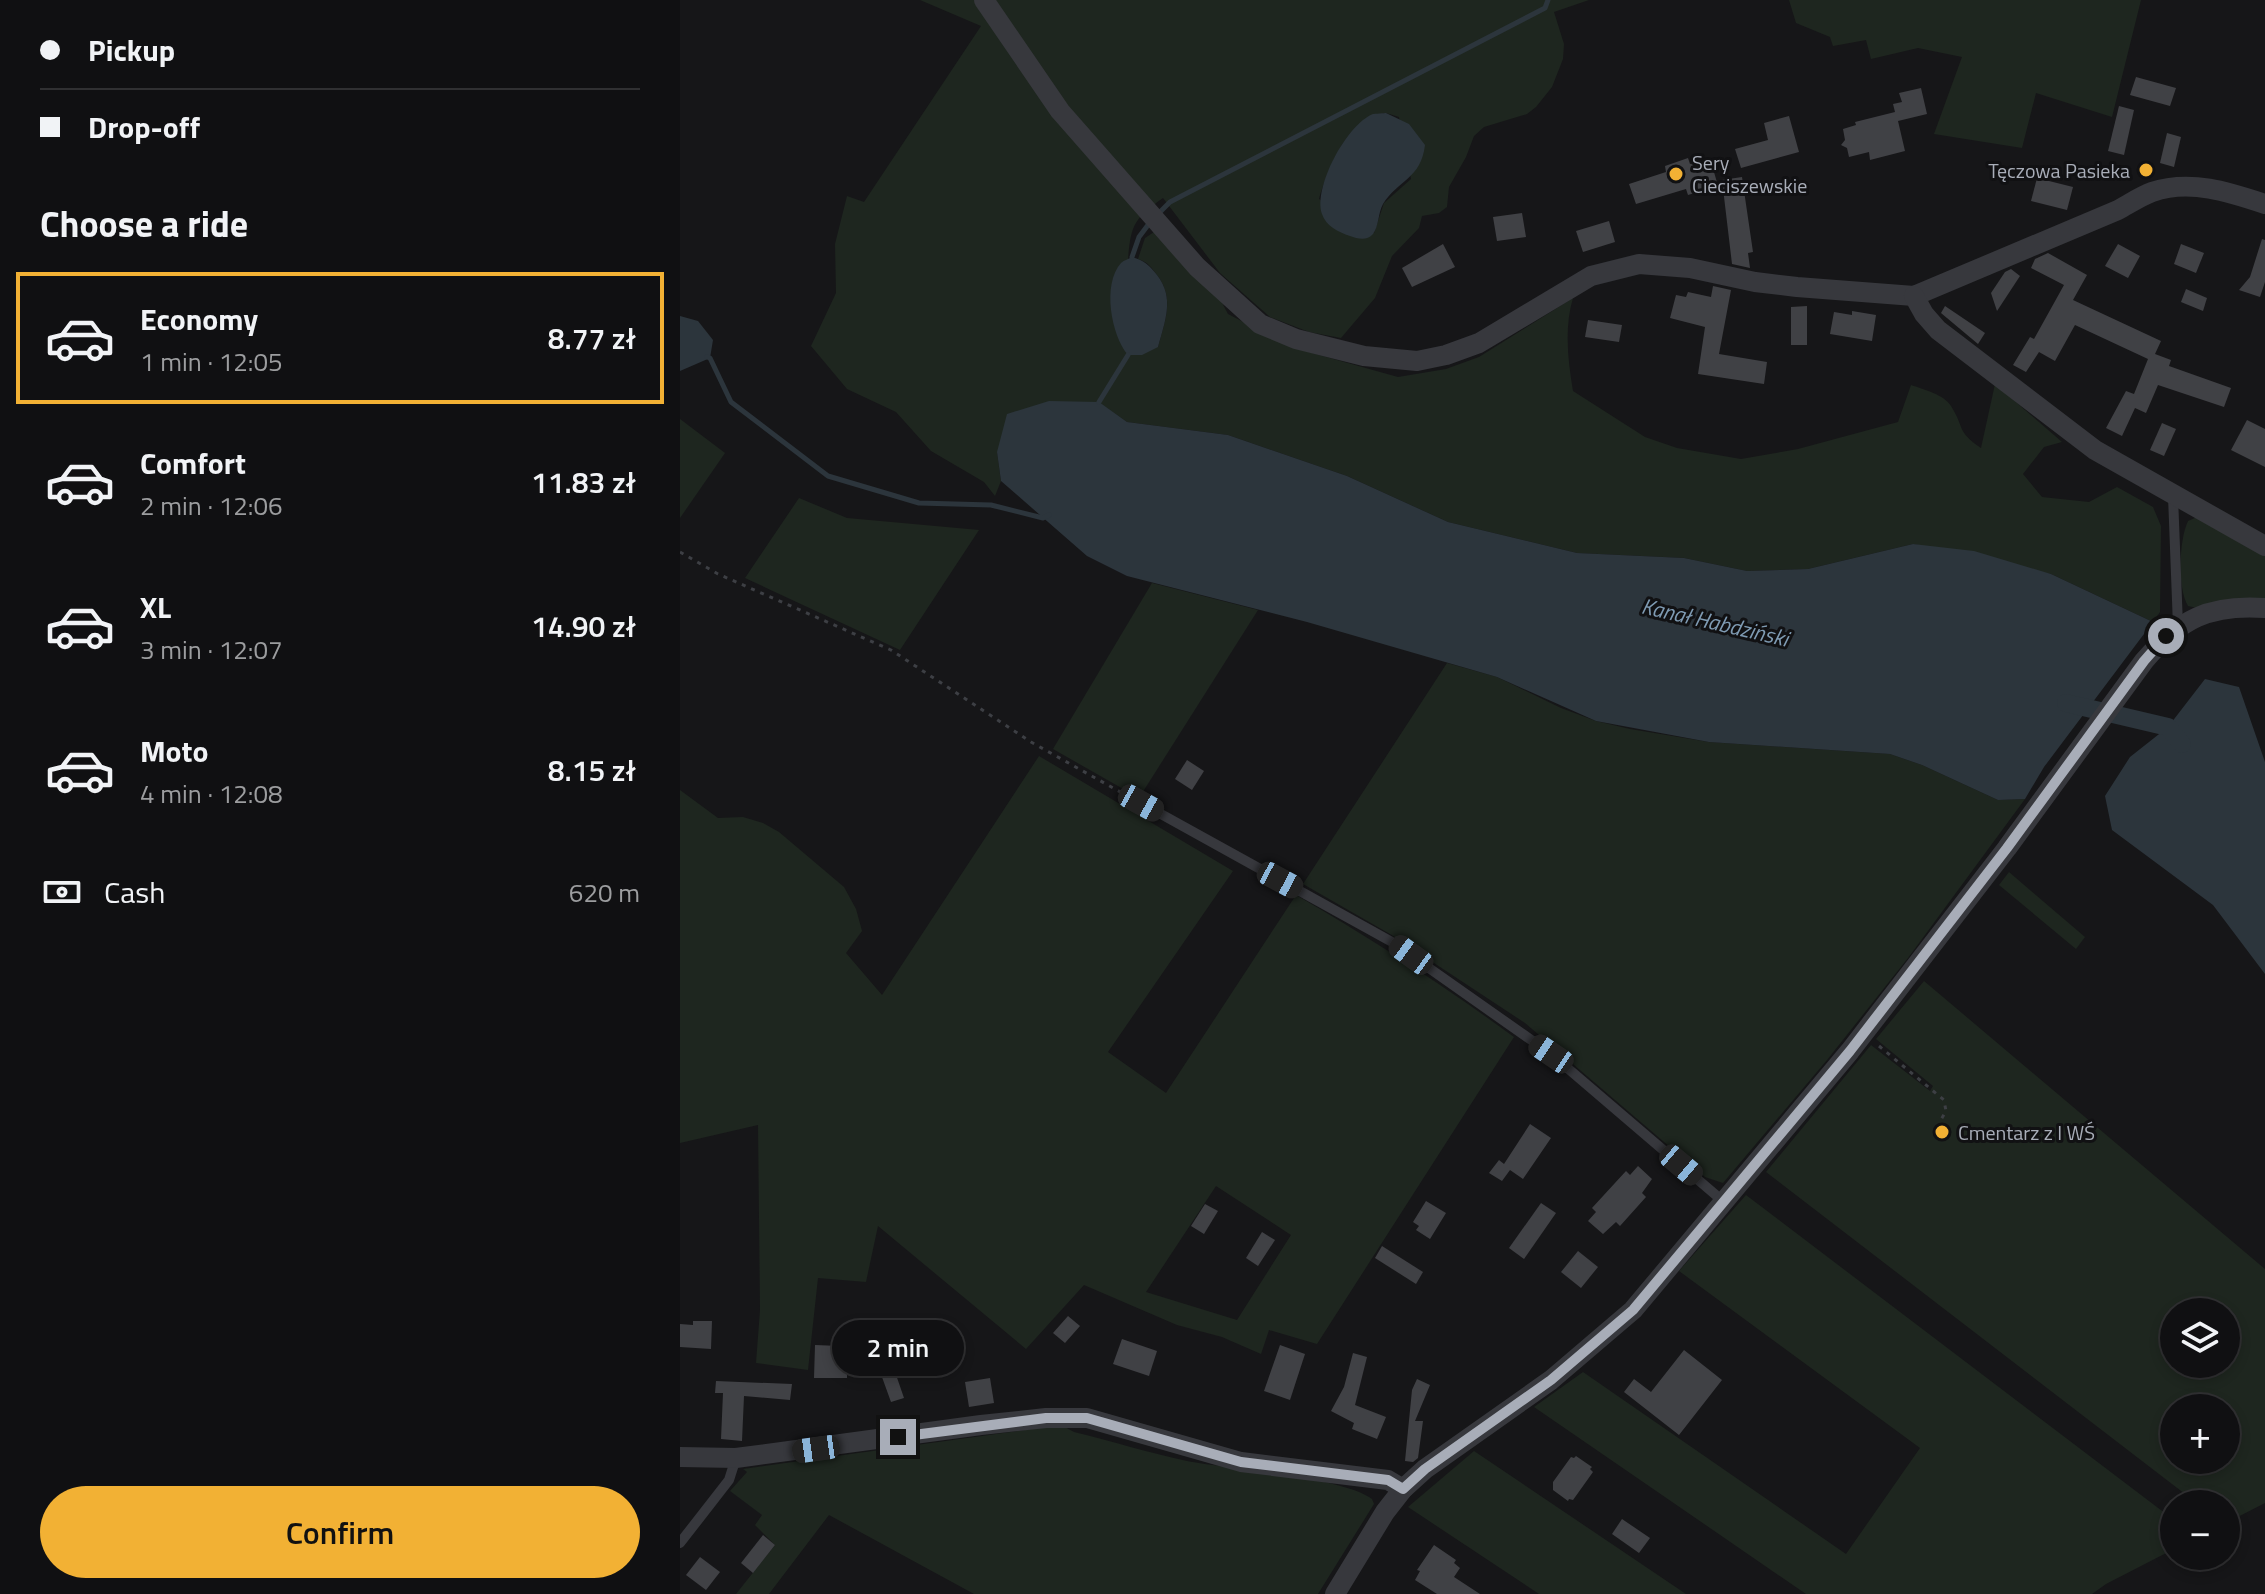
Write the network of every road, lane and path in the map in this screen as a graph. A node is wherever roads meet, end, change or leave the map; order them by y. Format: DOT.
graph roads {
  1 [pos="984,0"];
  2 [pos="2265,204"];
  3 [pos="1914,296"];
  4 [pos="2173,496"];
  5 [pos="2265,546"];
  6 [pos="680,552"];
  7 [pos="2265,608"];
  8 [pos="2178,626"];
  9 [pos="1141,803"];
  10 [pos="1863,1034"];
  11 [pos="1939,1123"];
  12 [pos="1724,1202"];
  13 [pos="680,1457"];
  14 [pos="736,1458"];
  15 [pos="1403,1489"];
  16 [pos="680,1543"];
  17 [pos="1335,1594"];
  1 -- 3 [label="street"];
  2 -- 3 [label="street"];
  3 -- 4 [label="street"];
  4 -- 5 [label="street"];
  4 -- 8 [label="lane"];
  6 -- 9 [label="path"];
  7 -- 8 [label="street"];
  8 -- 10 [label="street"];
  9 -- 12 [label="lane"];
  10 -- 11 [label="path"];
  10 -- 12 [label="street"];
  12 -- 15 [label="street"];
  13 -- 14 [label="street"];
  14 -- 15 [label="street"];
  14 -- 16 [label="lane"];
  15 -- 17 [label="street"];
}
